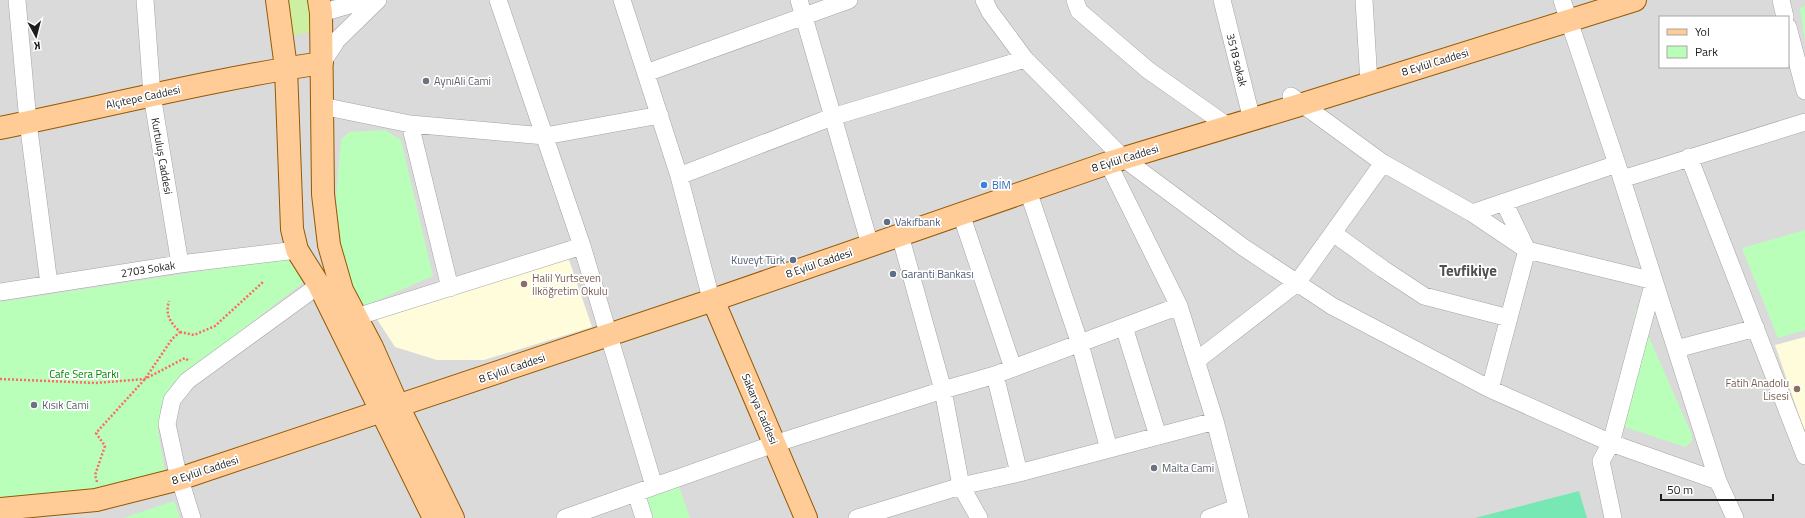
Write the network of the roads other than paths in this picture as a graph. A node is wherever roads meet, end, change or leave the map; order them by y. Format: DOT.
graph roads {
  1 [pos="17,0"];
  2 [pos="145,0"];
  3 [pos="277,0"];
  4 [pos="367,0"];
  5 [pos="378,0"];
  6 [pos="498,0"];
  7 [pos="622,0"];
  8 [pos="849,0"];
  9 [pos="984,0"];
  10 [pos="1075,0"];
  11 [pos="1222,0"];
  12 [pos="1364,0"];
  13 [pos="1595,0"];
  14 [pos="1635,0"];
  15 [pos="1781,0"];
  16 [pos="320,7"];
  17 [pos="802,8"];
  18 [pos="1565,10"];
  19 [pos="1785,16"];
  20 [pos="1789,31"];
  21 [pos="1025,59"];
  22 [pos="322,63"];
  23 [pos="286,68"];
  24 [pos="646,73"];
  25 [pos="1368,77"];
  26 [pos="1805,91"];
  27 [pos="152,95"];
  28 [pos="1297,100"];
  29 [pos="322,106"];
  30 [pos="1251,114"];
  31 [pos="660,115"];
  32 [pos="832,117"];
  33 [pos="28,122"];
  34 [pos="1805,122"];
  35 [pos="1224,123"];
  36 [pos="410,124"];
  37 [pos="0,128"];
  38 [pos="545,136"];
  39 [pos="1115,157"];
  40 [pos="1689,157"];
  41 [pos="1383,163"];
  42 [pos="1619,171"];
  43 [pos="679,176"];
  44 [pos="1028,191"];
  45 [pos="1504,202"];
  46 [pos="1472,213"];
  47 [pos="961,214"];
  48 [pos="1333,233"];
  49 [pos="900,235"];
  50 [pos="869,241"];
  51 [pos="329,245"];
  52 [pos="582,246"];
  53 [pos="297,250"];
  54 [pos="1527,250"];
  55 [pos="180,264"];
  56 [pos="1654,281"];
  57 [pos="1297,283"];
  58 [pos="49,284"];
  59 [pos="319,285"];
  60 [pos="450,288"];
  61 [pos="0,292"];
  62 [pos="711,295"];
  63 [pos="1179,306"];
  64 [pos="356,317"];
  65 [pos="1508,318"];
  66 [pos="1124,327"];
  67 [pos="1756,328"];
  68 [pos="608,330"];
  69 [pos="1080,344"];
  70 [pos="1676,349"];
  71 [pos="1196,361"];
  72 [pos="1013,368"];
  73 [pos="995,375"];
  74 [pos="1490,389"];
  75 [pos="943,390"];
  76 [pos="387,404"];
  77 [pos="1215,421"];
  78 [pos="1158,436"];
  79 [pos="774,444"];
  80 [pos="1611,444"];
  81 [pos="1108,449"];
  82 [pos="1805,456"];
  83 [pos="1019,473"];
  84 [pos="178,474"];
  85 [pos="1718,481"];
  86 [pos="654,486"];
  87 [pos="961,486"];
  88 [pos="636,493"];
  89 [pos="0,501"];
  90 [pos="0,509"];
  91 [pos="53,511"];
  92 [pos="1238,513"];
  93 [pos="192,518"];
  94 [pos="434,518"];
  95 [pos="453,518"];
  96 [pos="565,518"];
  97 [pos="644,518"];
  98 [pos="806,518"];
  99 [pos="857,518"];
  100 [pos="979,518"];
  101 [pos="1209,518"];
  102 [pos="1613,518"];
  103 [pos="1736,518"];
  1 -- 33 [label="street"];
  2 -- 27 [label="street, Kurtuluş Caddesi"];
  3 -- 23 [label="main road"];
  4 -- 16 [label="street"];
  5 -- 22 [label="street"];
  6 -- 38 [label="street"];
  7 -- 24 [label="street"];
  8 -- 17 [label="street"];
  9 -- 21 [label="street"];
  10 -- 35 [label="street"];
  11 -- 30 [label="street, 3518 sokak"];
  12 -- 25 [label="street"];
  13 -- 18 [label="main road"];
  14 -- 18 [label="main road, 8 Eylül Caddesi"];
  15 -- 19 [label="street"];
  16 -- 22 [label="main road"];
  17 -- 24 [label="street"];
  17 -- 32 [label="street"];
  18 -- 25 [label="main road, 8 Eylül Caddesi"];
  18 -- 42 [label="street"];
  20 -- 26 [label="street"];
  21 -- 32 [label="street"];
  21 -- 39 [label="street"];
  22 -- 23 [label="main road, Alçıtepe Caddesi"];
  22 -- 29 [label="main road"];
  23 -- 27 [label="main road, Alçıtepe Caddesi"];
  23 -- 53 [label="main road"];
  24 -- 31 [label="street"];
  25 -- 28 [label="main road, 8 Eylül Caddesi"];
  27 -- 33 [label="main road, Alçıtepe Caddesi"];
  27 -- 55 [label="street, Kurtuluş Caddesi"];
  28 -- 30 [label="main road, 8 Eylül Caddesi"];
  28 -- 41 [label="street"];
  29 -- 36 [label="street"];
  29 -- 51 [label="main road"];
  30 -- 35 [label="main road, 8 Eylül Caddesi"];
  31 -- 38 [label="street"];
  31 -- 43 [label="street"];
  32 -- 43 [label="street"];
  32 -- 50 [label="street"];
  33 -- 37 [label="main road, Alçıtepe Caddesi"];
  33 -- 58 [label="street"];
  34 -- 40 [label="street"];
  35 -- 39 [label="main road, 8 Eylül Caddesi"];
  36 -- 38 [label="street"];
  36 -- 60 [label="street"];
  38 -- 52 [label="street"];
  39 -- 44 [label="main road, 8 Eylül Caddesi"];
  39 -- 50 [label="main road"];
  39 -- 57 [label="street"];
  39 -- 63 [label="street"];
  40 -- 42 [label="street"];
  40 -- 67 [label="street"];
  41 -- 46 [label="street"];
  41 -- 48 [label="street"];
  42 -- 45 [label="street"];
  42 -- 56 [label="street"];
  43 -- 62 [label="street"];
  44 -- 47 [label="main road, 8 Eylül Caddesi"];
  44 -- 69 [label="street"];
  45 -- 46 [label="street"];
  45 -- 54 [label="street"];
  46 -- 54 [label="street"];
  47 -- 49 [label="main road, 8 Eylül Caddesi"];
  47 -- 72 [label="street"];
  48 -- 57 [label="street"];
  48 -- 65 [label="street"];
  49 -- 50 [label="main road, 8 Eylül Caddesi"];
  49 -- 75 [label="street"];
  50 -- 62 [label="main road, 8 Eylül Caddesi"];
  51 -- 53 [label="main road"];
  51 -- 64 [label="main road"];
  52 -- 60 [label="street"];
  52 -- 68 [label="street"];
  53 -- 55 [label="street, 2703 Sokak"];
  53 -- 59 [label="main road"];
  54 -- 56 [label="street"];
  54 -- 65 [label="street"];
  55 -- 58 [label="street, 2703 Sokak"];
  56 -- 70 [label="street"];
  56 -- 80 [label="street"];
  57 -- 71 [label="street"];
  57 -- 74 [label="street"];
  58 -- 61 [label="street, 2703 Sokak"];
  59 -- 76 [label="main road"];
  59 -- 84 [label="street"];
  60 -- 64 [label="street"];
  62 -- 68 [label="main road, 8 Eylül Caddesi"];
  62 -- 79 [label="main road, Sakarya Caddesi"];
  63 -- 66 [label="street"];
  63 -- 71 [label="street"];
  64 -- 76 [label="main road"];
  65 -- 74 [label="street"];
  66 -- 69 [label="street"];
  66 -- 78 [label="street"];
  67 -- 70 [label="street"];
  67 -- 82 [label="street"];
  68 -- 76 [label="main road, 8 Eylül Caddesi"];
  68 -- 86 [label="street"];
  69 -- 72 [label="street"];
  69 -- 81 [label="street"];
  70 -- 85 [label="street"];
  71 -- 77 [label="street"];
  72 -- 73 [label="street"];
  73 -- 75 [label="street"];
  73 -- 83 [label="street"];
  74 -- 80 [label="street"];
  75 -- 79 [label="street"];
  75 -- 87 [label="street"];
  76 -- 84 [label="main road, 8 Eylül Caddesi"];
  76 -- 94 [label="main road"];
  76 -- 95 [label="main road"];
  77 -- 78 [label="street"];
  77 -- 92 [label="street"];
  78 -- 81 [label="street"];
  79 -- 86 [label="street"];
  79 -- 98 [label="main road, Sakarya Caddesi"];
  80 -- 85 [label="street"];
  80 -- 102 [label="street"];
  81 -- 83 [label="street"];
  83 -- 87 [label="street"];
  84 -- 89 [label="main road"];
  84 -- 91 [label="main road, 8 Eylül Caddesi"];
  84 -- 93 [label="street"];
  85 -- 103 [label="street"];
  86 -- 88 [label="street"];
  87 -- 99 [label="street"];
  87 -- 100 [label="street"];
  88 -- 96 [label="street"];
  88 -- 97 [label="street"];
  90 -- 91 [label="main road, 8 Eylül Caddesi"];
  92 -- 101 [label="street"];
}
